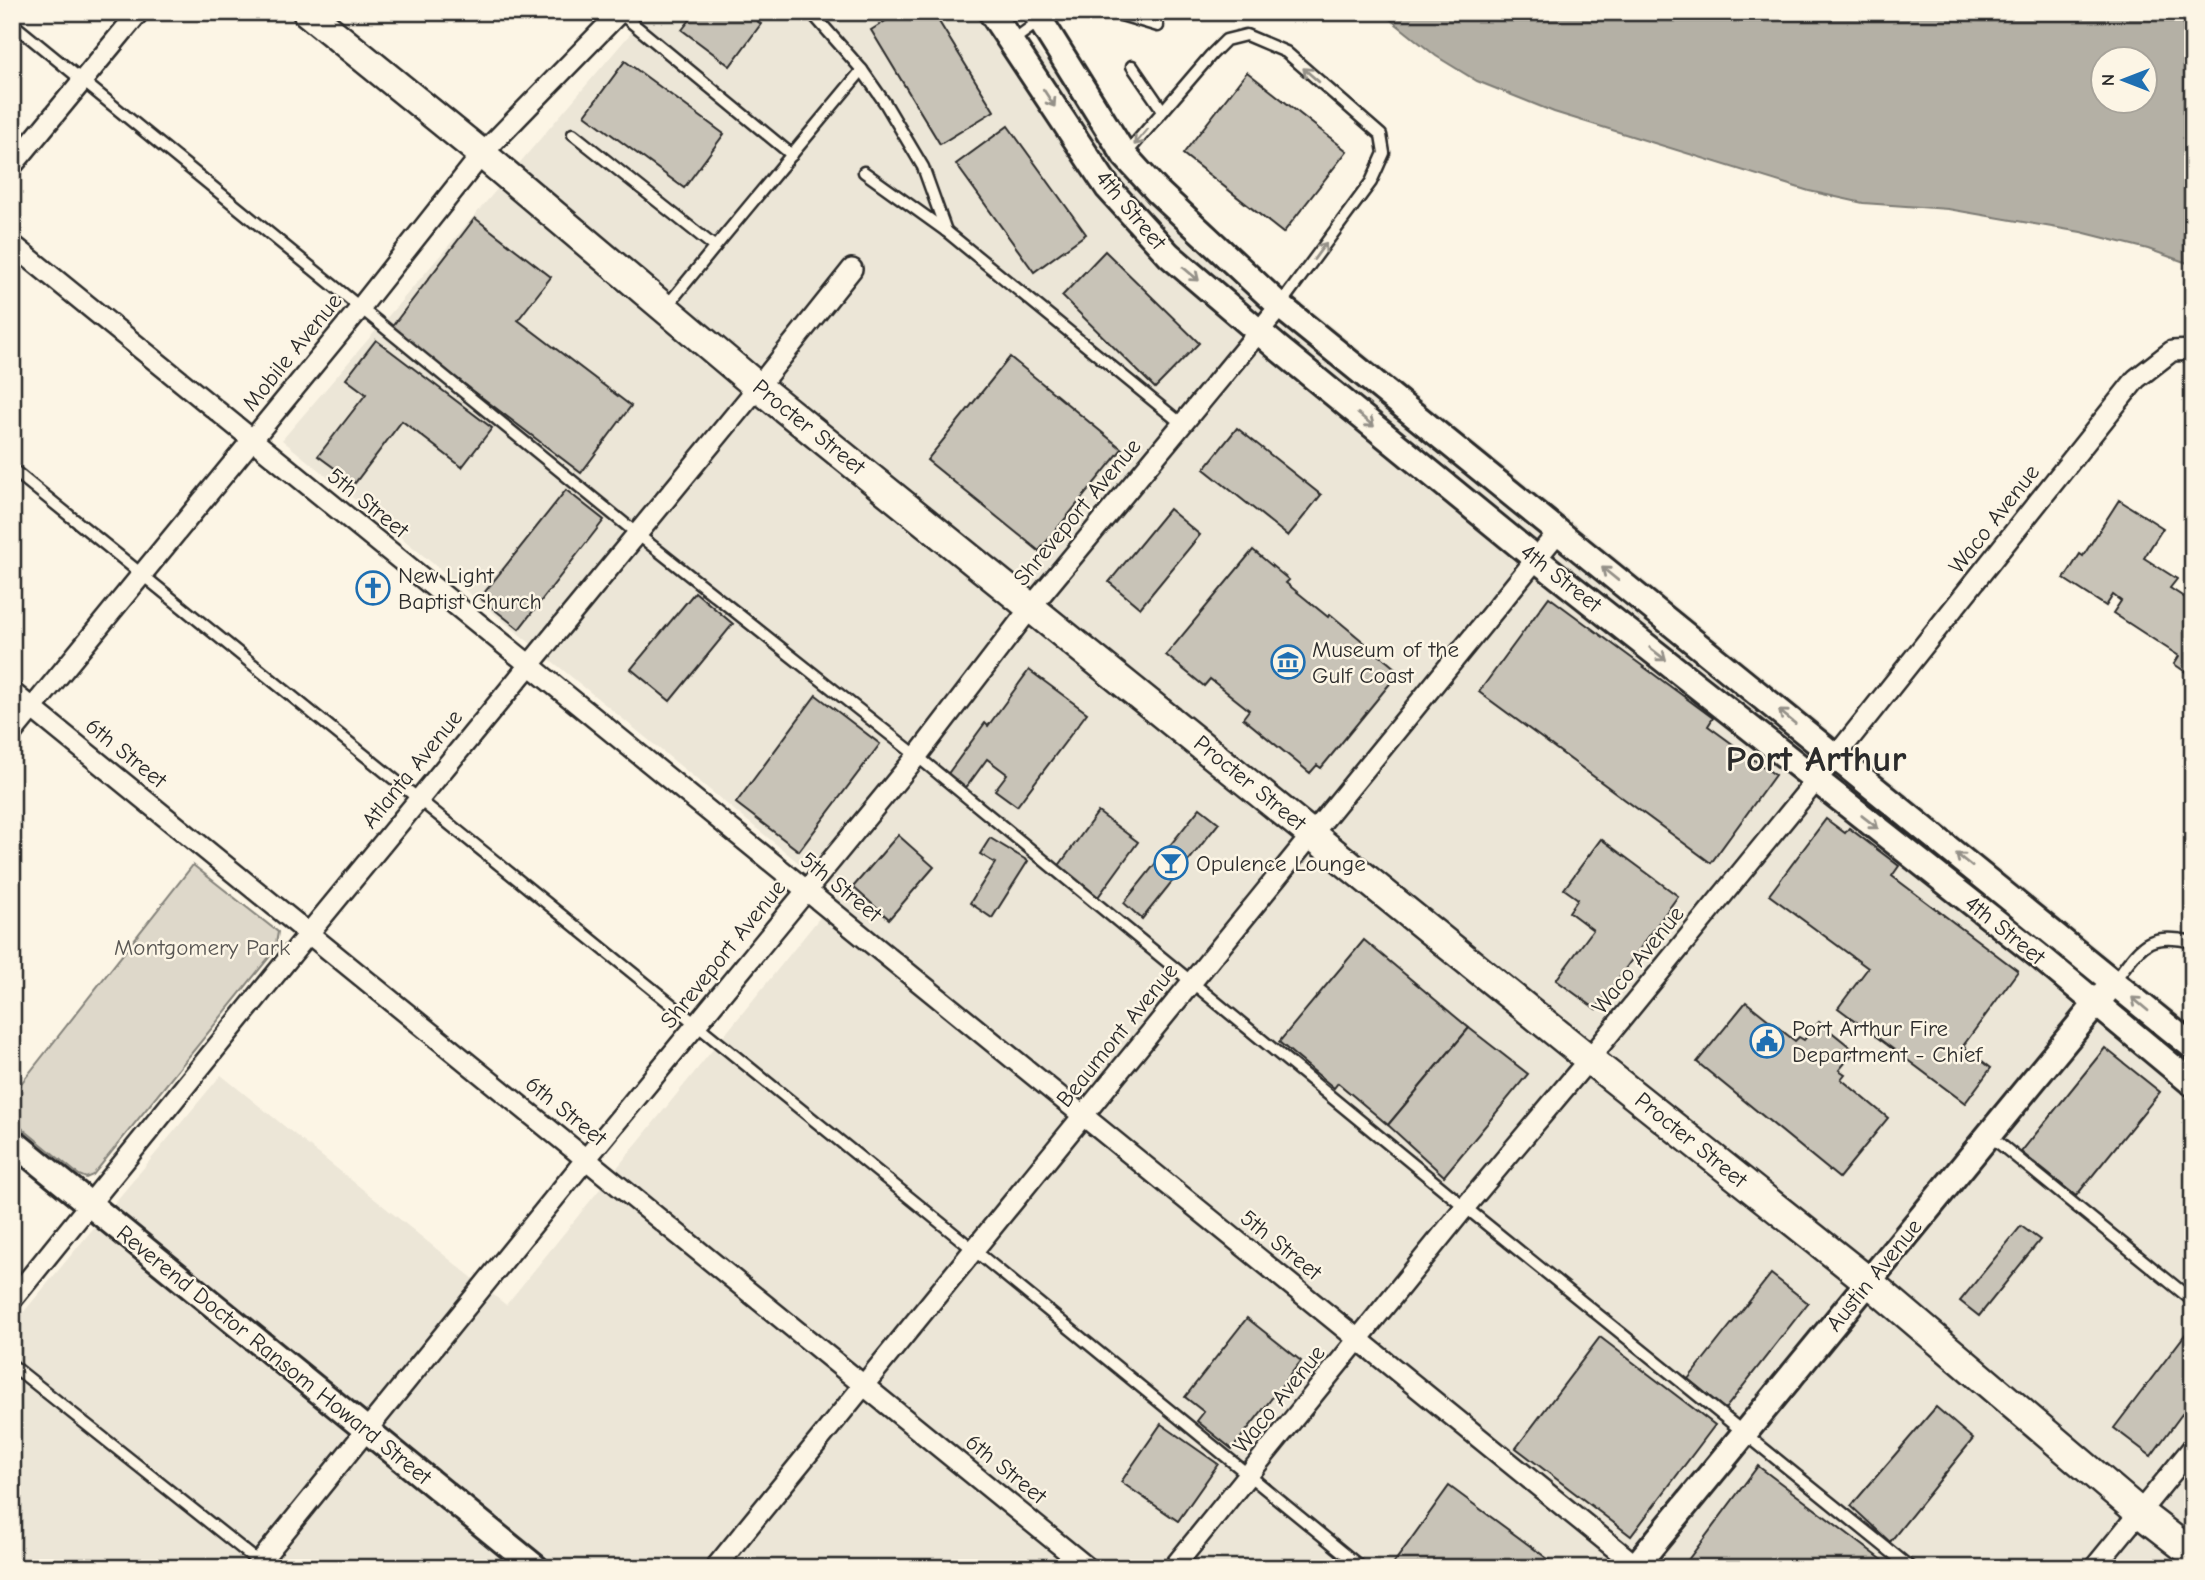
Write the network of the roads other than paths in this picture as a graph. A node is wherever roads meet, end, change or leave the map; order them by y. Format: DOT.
graph roads {
  1 [pos="139,12"];
  2 [pos="307,12"];
  3 [pos="811,12"];
  4 [pos="991,12"];
  5 [pos="1111,12"];
  6 [pos="620,13"];
  7 [pos="1043,15"];
  8 [pos="12,23"];
  9 [pos="1158,26"];
  10 [pos="1011,41"];
  11 [pos="1132,66"];
  12 [pos="862,70"];
  13 [pos="83,80"];
  14 [pos="1163,111"];
  15 [pos="573,134"];
  16 [pos="482,154"];
  17 [pos="792,155"];
  18 [pos="1125,156"];
  19 [pos="12,166"];
  20 [pos="864,172"];
  21 [pos="946,231"];
  22 [pos="12,244"];
  23 [pos="715,247"];
  24 [pos="852,269"];
  25 [pos="1280,306"];
  26 [pos="360,307"];
  27 [pos="666,307"];
  28 [pos="1259,332"];
  29 [pos="2193,350"];
  30 [pos="758,387"];
  31 [pos="1182,424"];
  32 [pos="252,440"];
  33 [pos="12,469"];
  34 [pos="1558,532"];
  35 [pos="636,533"];
  36 [pos="1536,559"];
  37 [pos="142,574"];
  38 [pos="1031,607"];
  39 [pos="529,665"];
  40 [pos="12,692"];
  41 [pos="32,708"];
  42 [pos="12,733"];
  43 [pos="916,756"];
  44 [pos="1836,757"];
  45 [pos="1817,780"];
  46 [pos="418,800"];
  47 [pos="1314,834"];
  48 [pos="807,891"];
  49 [pos="309,933"];
  50 [pos="2193,942"];
  51 [pos="1193,981"];
  52 [pos="2114,982"];
  53 [pos="2095,1005"];
  54 [pos="696,1026"];
  55 [pos="2193,1047"];
  56 [pos="1589,1059"];
  57 [pos="2193,1084"];
  58 [pos="1083,1116"];
  59 [pos="1988,1134"];
  60 [pos="12,1142"];
  61 [pos="586,1159"];
  62 [pos="90,1204"];
  63 [pos="1465,1206"];
  64 [pos="974,1250"];
  65 [pos="1869,1282"];
  66 [pos="12,1300"];
  67 [pos="2193,1301"];
  68 [pos="1359,1339"];
  69 [pos="12,1364"];
  70 [pos="864,1385"];
  71 [pos="367,1430"];
  72 [pos="1744,1432"];
  73 [pos="2193,1447"];
  74 [pos="1248,1475"];
  75 [pos="2140,1513"];
  76 [pos="2193,1554"];
  77 [pos="260,1566"];
  78 [pos="1637,1567"];
  79 [pos="536,1568"];
  80 [pos="715,1568"];
  81 [pos="1088,1568"];
  82 [pos="1173,1568"];
  83 [pos="1362,1568"];
  84 [pos="1911,1568"];
  85 [pos="2094,1568"];
  1 -- 13 [label="street"];
  2 -- 16 [label="main road, Procter Street"];
  3 -- 12 [label="lane"];
  4 -- 10 [label="street, 4th Street"];
  5 -- 9 [label="lane"];
  6 -- 16 [label="street, Mobile Avenue"];
  6 -- 17 [label="lane"];
  7 -- 10 [label="lane"];
  7 -- 18 [label="street, 4th Street"];
  8 -- 13 [label="lane"];
  10 -- 28 [label="street, 4th Street, one-way"];
  11 -- 14 [label="lane"];
  12 -- 17 [label="lane"];
  12 -- 21 [label="lane"];
  13 -- 19 [label="street"];
  13 -- 26 [label="lane"];
  14 -- 18 [label="lane, one-way"];
  25 -- 14 [label="lane, one-way"];
  15 -- 23 [label="lane"];
  16 -- 26 [label="street, Mobile Avenue"];
  16 -- 27 [label="main road, Procter Street"];
  17 -- 23 [label="lane"];
  18 -- 25 [label="street, 4th Street"];
  20 -- 21 [label="lane"];
  21 -- 31 [label="lane"];
  22 -- 32 [label="street, 5th Street"];
  23 -- 27 [label="lane"];
  24 -- 30 [label="street, Atlanta Avenue"];
  25 -- 28 [label="street, Shreveport Avenue"];
  25 -- 34 [label="street, 4th Street"];
  26 -- 32 [label="street, Mobile Avenue"];
  26 -- 35 [label="lane"];
  27 -- 30 [label="main road, Procter Street"];
  28 -- 31 [label="street, Shreveport Avenue"];
  28 -- 36 [label="street, 4th Street, one-way"];
  29 -- 44 [label="street, Waco Avenue"];
  30 -- 35 [label="street, Atlanta Avenue"];
  30 -- 38 [label="main road, Procter Street"];
  31 -- 38 [label="street, Shreveport Avenue"];
  32 -- 37 [label="street, Mobile Avenue"];
  32 -- 39 [label="street, 5th Street"];
  33 -- 37 [label="lane"];
  34 -- 36 [label="street, Beaumont Avenue"];
  44 -- 34 [label="street, 4th Street, one-way"];
  35 -- 39 [label="street, Atlanta Avenue"];
  35 -- 43 [label="lane"];
  36 -- 45 [label="street, 4th Street, one-way"];
  36 -- 47 [label="street, Beaumont Avenue"];
  37 -- 41 [label="street, Mobile Avenue"];
  37 -- 46 [label="lane"];
  38 -- 43 [label="street, Shreveport Avenue"];
  38 -- 47 [label="main road, Procter Street"];
  39 -- 46 [label="street, Atlanta Avenue"];
  39 -- 48 [label="street, 5th Street"];
  40 -- 41 [label="street, 6th Street"];
  41 -- 42 [label="street, Mobile Avenue"];
  41 -- 49 [label="street, 6th Street"];
  43 -- 48 [label="street, Shreveport Avenue"];
  43 -- 51 [label="lane"];
  44 -- 45 [label="street, Waco Avenue"];
  52 -- 44 [label="street, 4th Street, one-way"];
  45 -- 53 [label="street, 4th Street, one-way"];
  45 -- 56 [label="street, Waco Avenue"];
  46 -- 49 [label="street, Atlanta Avenue"];
  46 -- 54 [label="lane"];
  47 -- 51 [label="street, Beaumont Avenue"];
  47 -- 56 [label="main road, Procter Street"];
  48 -- 54 [label="street, Shreveport Avenue"];
  48 -- 58 [label="street, 5th Street"];
  49 -- 61 [label="street, 6th Street"];
  49 -- 62 [label="street, Atlanta Avenue"];
  50 -- 52 [label="lane"];
  51 -- 58 [label="street, Beaumont Avenue"];
  51 -- 63 [label="lane"];
  52 -- 53 [label="street, Austin Avenue"];
  55 -- 52 [label="street, 4th Street, one-way"];
  53 -- 57 [label="street, 4th Street"];
  53 -- 59 [label="street, Austin Avenue"];
  54 -- 61 [label="street, Shreveport Avenue"];
  54 -- 64 [label="lane"];
  56 -- 63 [label="street, Waco Avenue"];
  56 -- 65 [label="main road, Procter Street"];
  58 -- 64 [label="street, Beaumont Avenue"];
  58 -- 68 [label="street, 5th Street"];
  59 -- 65 [label="street, Austin Avenue"];
  59 -- 67 [label="lane"];
  60 -- 62 [label="street, Reverend Doctor Ransom Howard Street"];
  61 -- 70 [label="street, 6th Street"];
  61 -- 71 [label="street, Shreveport Avenue"];
  62 -- 66 [label="street, Atlanta Avenue"];
  62 -- 71 [label="street, Reverend Doctor Ransom Howard Street"];
  63 -- 68 [label="street, Waco Avenue"];
  63 -- 72 [label="lane"];
  64 -- 70 [label="street, Beaumont Avenue"];
  64 -- 74 [label="lane"];
  65 -- 72 [label="street, Austin Avenue"];
  65 -- 75 [label="main road, Procter Street"];
  68 -- 74 [label="street, Waco Avenue"];
  68 -- 78 [label="street, 5th Street"];
  69 -- 77 [label="lane"];
  70 -- 80 [label="street, Beaumont Avenue"];
  70 -- 81 [label="street, 6th Street"];
  71 -- 77 [label="street, Shreveport Avenue"];
  71 -- 79 [label="street, Reverend Doctor Ransom Howard Street"];
  72 -- 78 [label="street, Austin Avenue"];
  72 -- 84 [label="lane"];
  73 -- 75 [label="street"];
  74 -- 82 [label="street, Waco Avenue"];
  74 -- 83 [label="lane"];
  75 -- 76 [label="main road, Procter Street"];
  75 -- 85 [label="street"];
}
